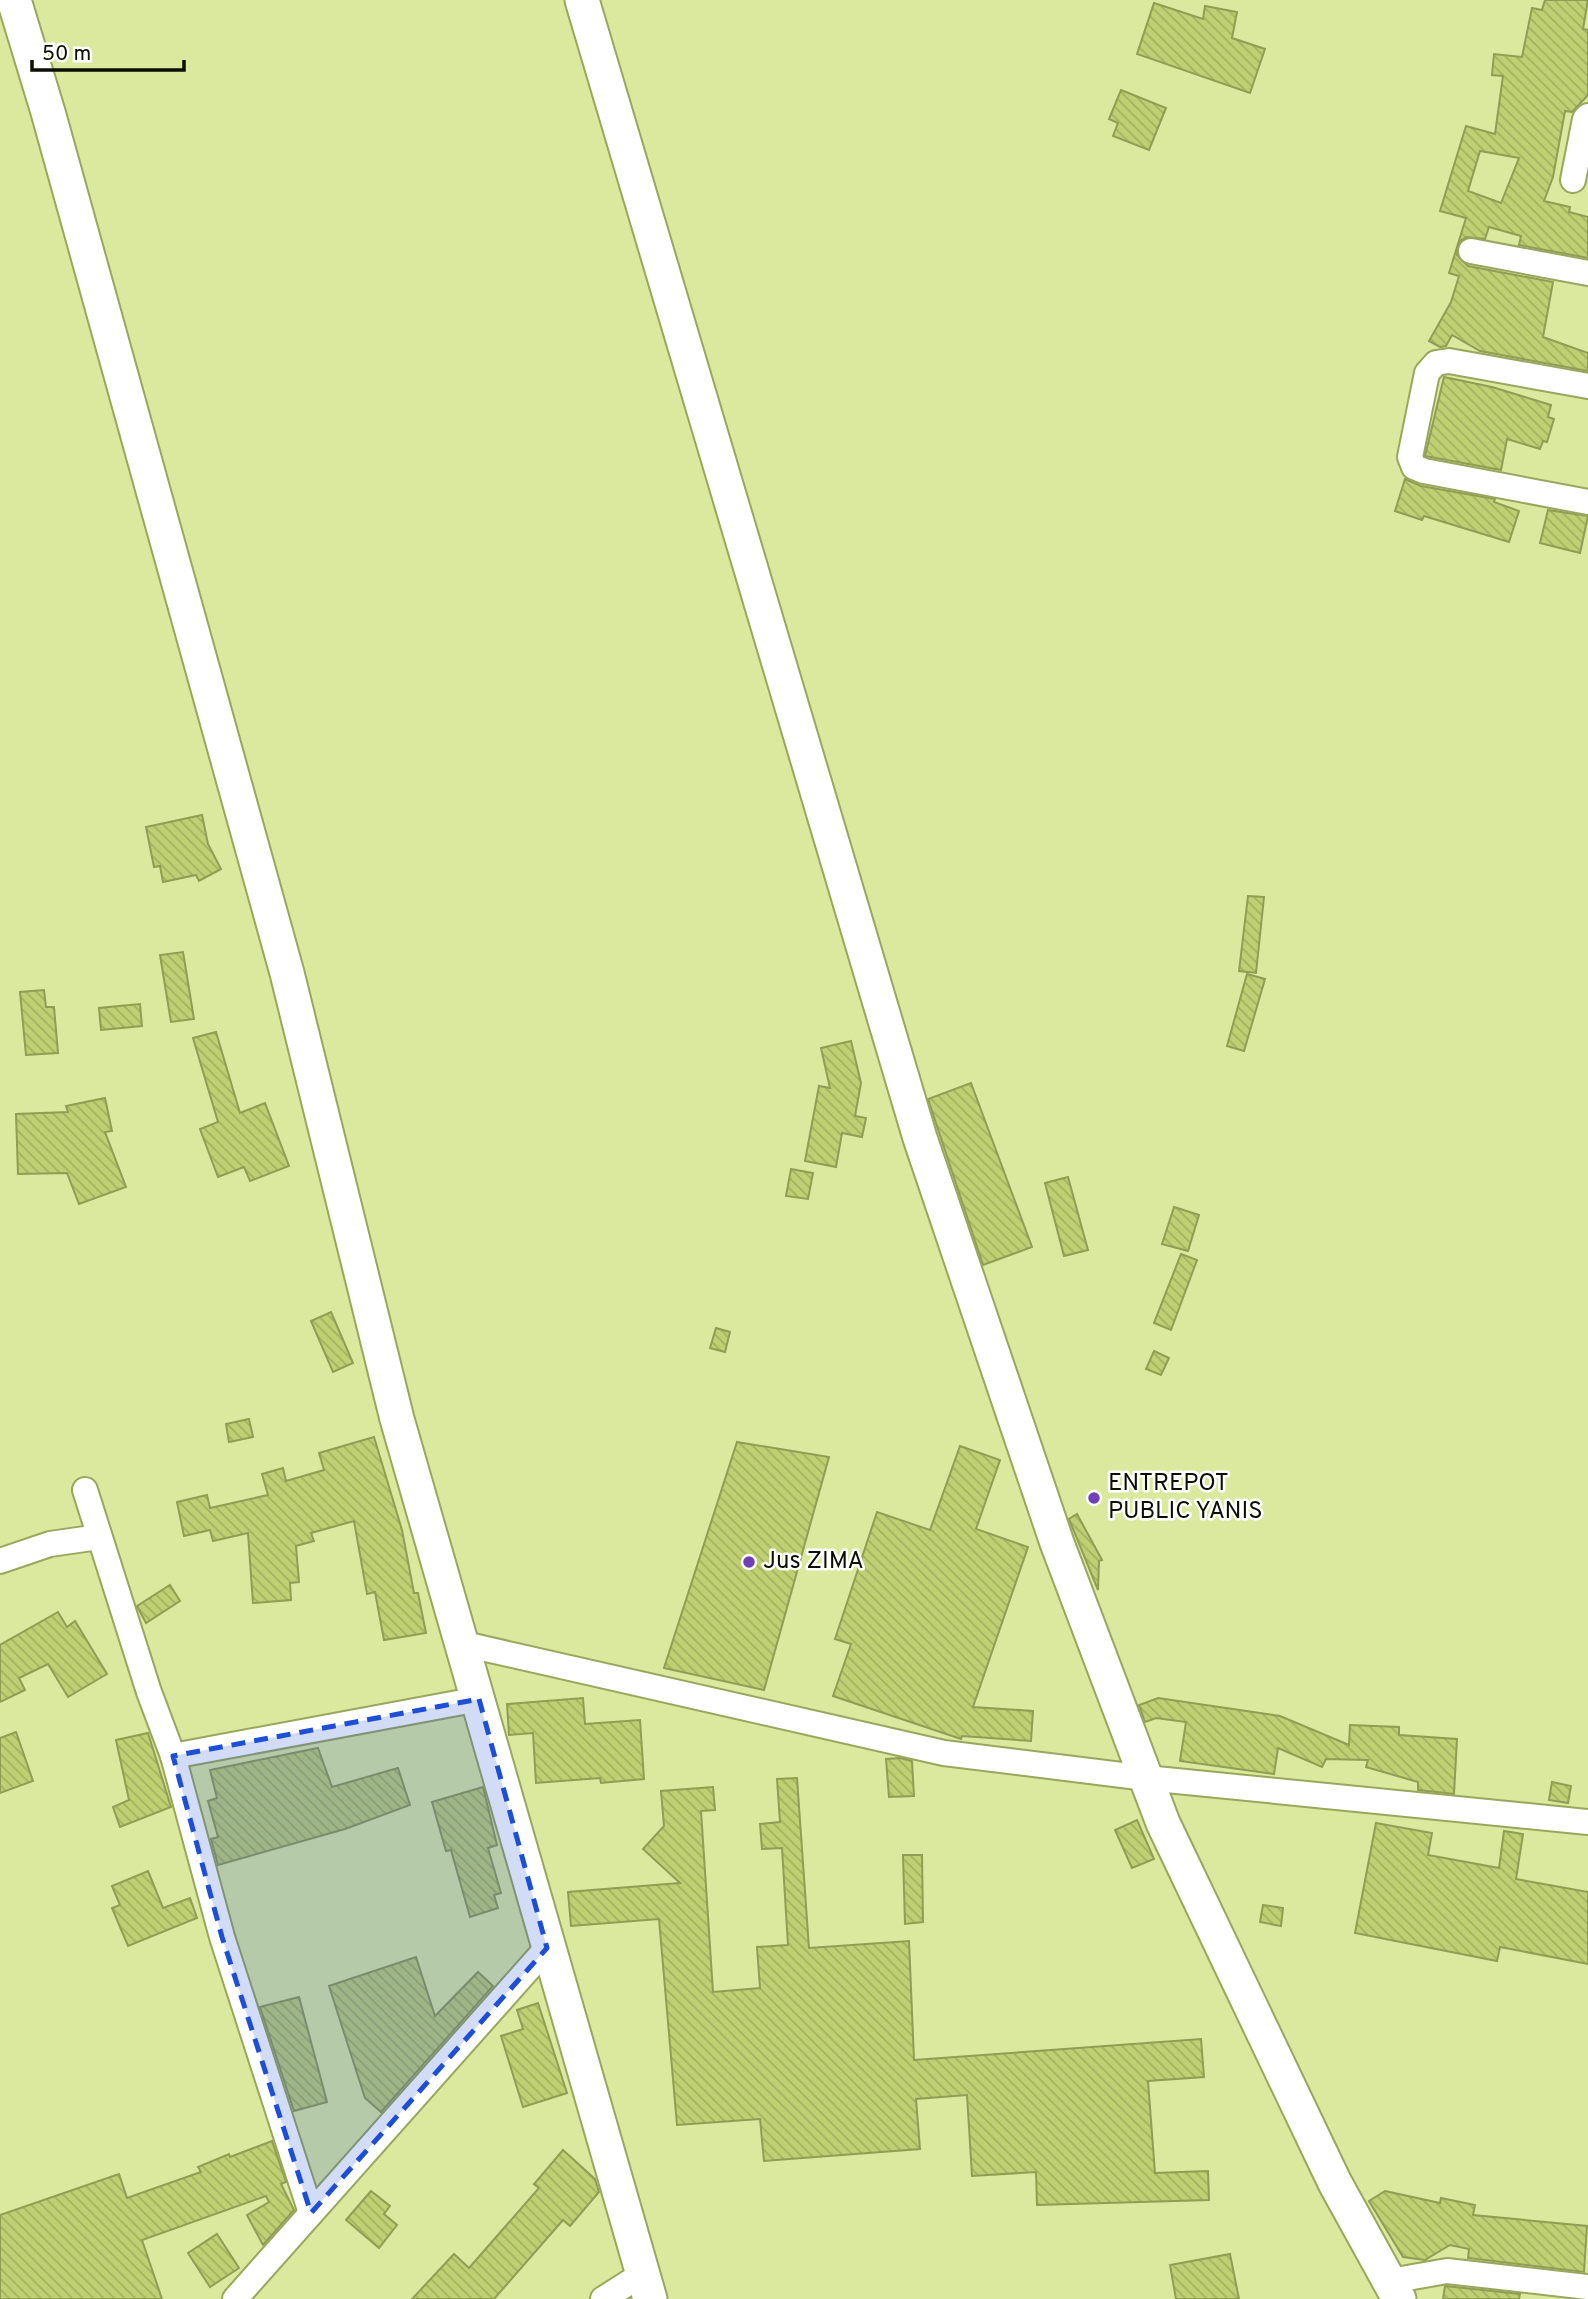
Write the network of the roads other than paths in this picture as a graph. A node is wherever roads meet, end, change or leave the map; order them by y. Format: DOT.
graph roads {
  1 [pos="14,0"];
  2 [pos="582,0"];
  3 [pos="1587,117"];
  4 [pos="1573,180"];
  5 [pos="1471,251"];
  6 [pos="1588,273"];
  7 [pos="1588,386"];
  8 [pos="1588,502"];
  9 [pos="85,1490"];
  10 [pos="99,1537"];
  11 [pos="0,1561"];
  12 [pos="464,1644"];
  13 [pos="479,1699"];
  14 [pos="173,1756"];
  15 [pos="1146,1779"];
  16 [pos="1588,1822"];
  17 [pos="547,1948"];
  18 [pos="311,2213"];
  19 [pos="647,2286"];
  20 [pos="1588,2287"];
  21 [pos="1394,2290"];
  22 [pos="235,2299"];
  23 [pos="603,2299"];
  1 -- 12 [label="main road"];
  2 -- 15 [label="main road"];
  3 -- 4 [label="street"];
  5 -- 6 [label="street"];
  7 -- 8 [label="street"];
  9 -- 10 [label="street"];
  10 -- 11 [label="street"];
  10 -- 14 [label="street"];
  12 -- 13 [label="main road"];
  12 -- 15 [label="street"];
  13 -- 14 [label="street"];
  13 -- 17 [label="main road"];
  14 -- 18 [label="street"];
  15 -- 16 [label="street"];
  15 -- 21 [label="main road"];
  17 -- 18 [label="street"];
  17 -- 19 [label="main road"];
  18 -- 22 [label="street"];
  19 -- 23 [label="street"];
  20 -- 21 [label="street"];
}
